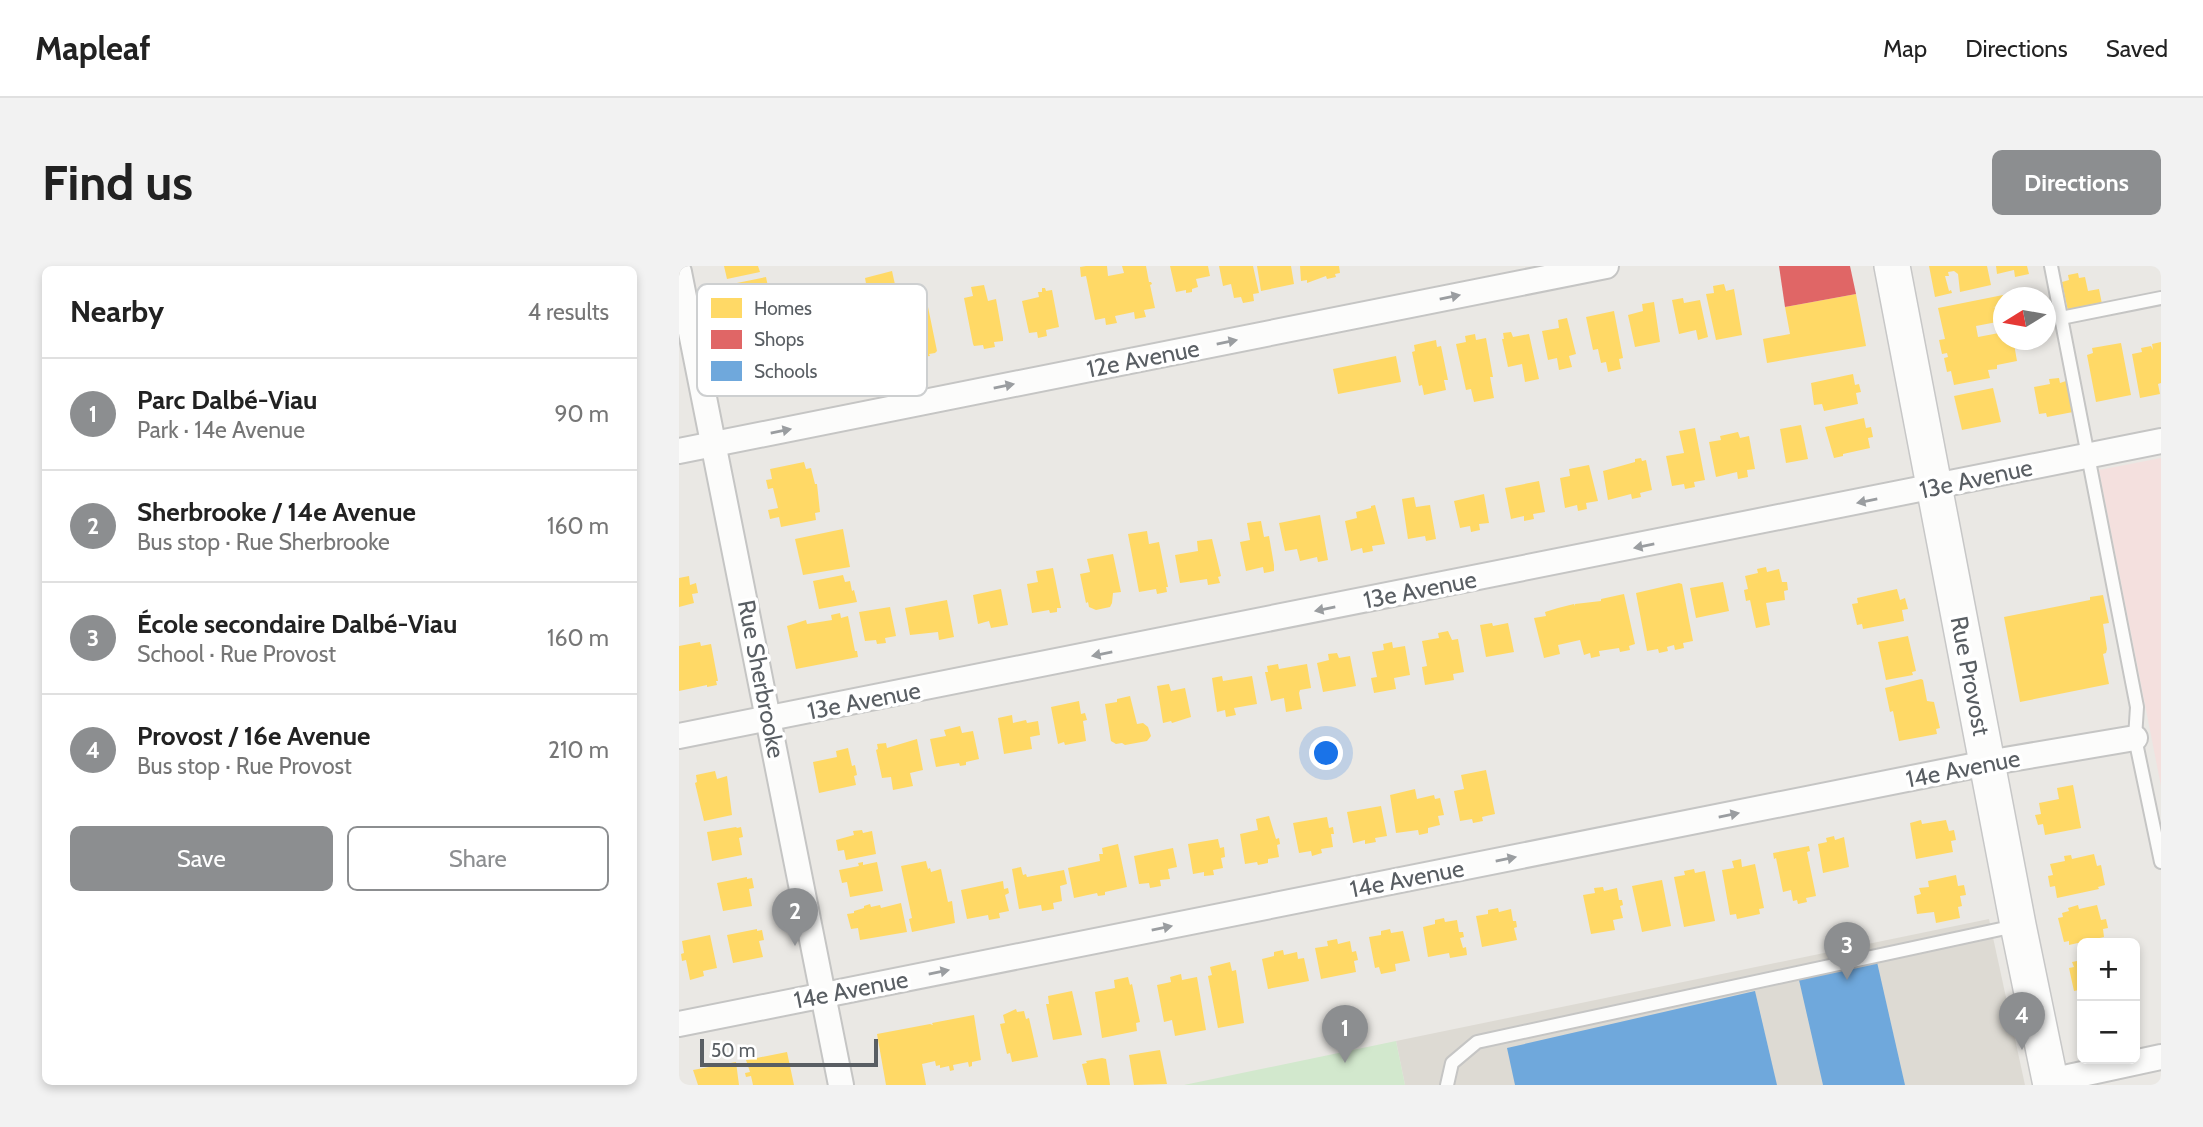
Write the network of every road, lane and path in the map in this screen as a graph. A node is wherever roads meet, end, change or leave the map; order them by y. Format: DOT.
graph roads {
  1 [pos="1606,266"];
  2 [pos="1892,266"];
  3 [pos="2051,266"];
  4 [pos="679,272"];
  5 [pos="2161,298"];
  6 [pos="2061,318"];
  7 [pos="697,360"];
  8 [pos="704,396"];
  9 [pos="2161,441"];
  10 [pos="714,444"];
  11 [pos="679,451"];
  12 [pos="2089,457"];
  13 [pos="1934,488"];
  14 [pos="769,720"];
  15 [pos="679,736"];
  16 [pos="2136,738"];
  17 [pos="1987,763"];
  18 [pos="2161,862"];
  19 [pos="2018,925"];
  20 [pos="824,995"];
  21 [pos="679,1024"];
  22 [pos="2161,1057"];
  23 [pos="2050,1083"];
  24 [pos="841,1085"];
  25 [pos="1447,1085"];
  10 -- 1 [label="street, 12e Avenue, one-way"];
  2 -- 13 [label="street, Rue Provost"];
  3 -- 6 [label="lane"];
  4 -- 7 [label="street, Rue Sherbrooke"];
  5 -- 6 [label="lane"];
  6 -- 12 [label="lane"];
  8 -- 10 [label="street, Rue Sherbrooke"];
  9 -- 12 [label="street, 13e Avenue"];
  10 -- 11 [label="street, 12e Avenue"];
  10 -- 14 [label="street, Rue Sherbrooke"];
  12 -- 13 [label="street, 13e Avenue"];
  12 -- 16 [label="lane"];
  13 -- 14 [label="street, 13e Avenue, one-way"];
  13 -- 17 [label="street, Rue Provost"];
  14 -- 15 [label="street, 13e Avenue"];
  14 -- 20 [label="street, Rue Sherbrooke"];
  16 -- 17 [label="street, 14e Avenue"];
  16 -- 18 [label="lane"];
  17 -- 19 [label="street, Rue Provost"];
  20 -- 17 [label="street, 14e Avenue, one-way"];
  19 -- 23 [label="street, Rue Provost"];
  19 -- 25 [label="lane"];
  20 -- 21 [label="street, 14e Avenue"];
  20 -- 24 [label="street, Rue Sherbrooke"];
  22 -- 23 [label="street"];
}
